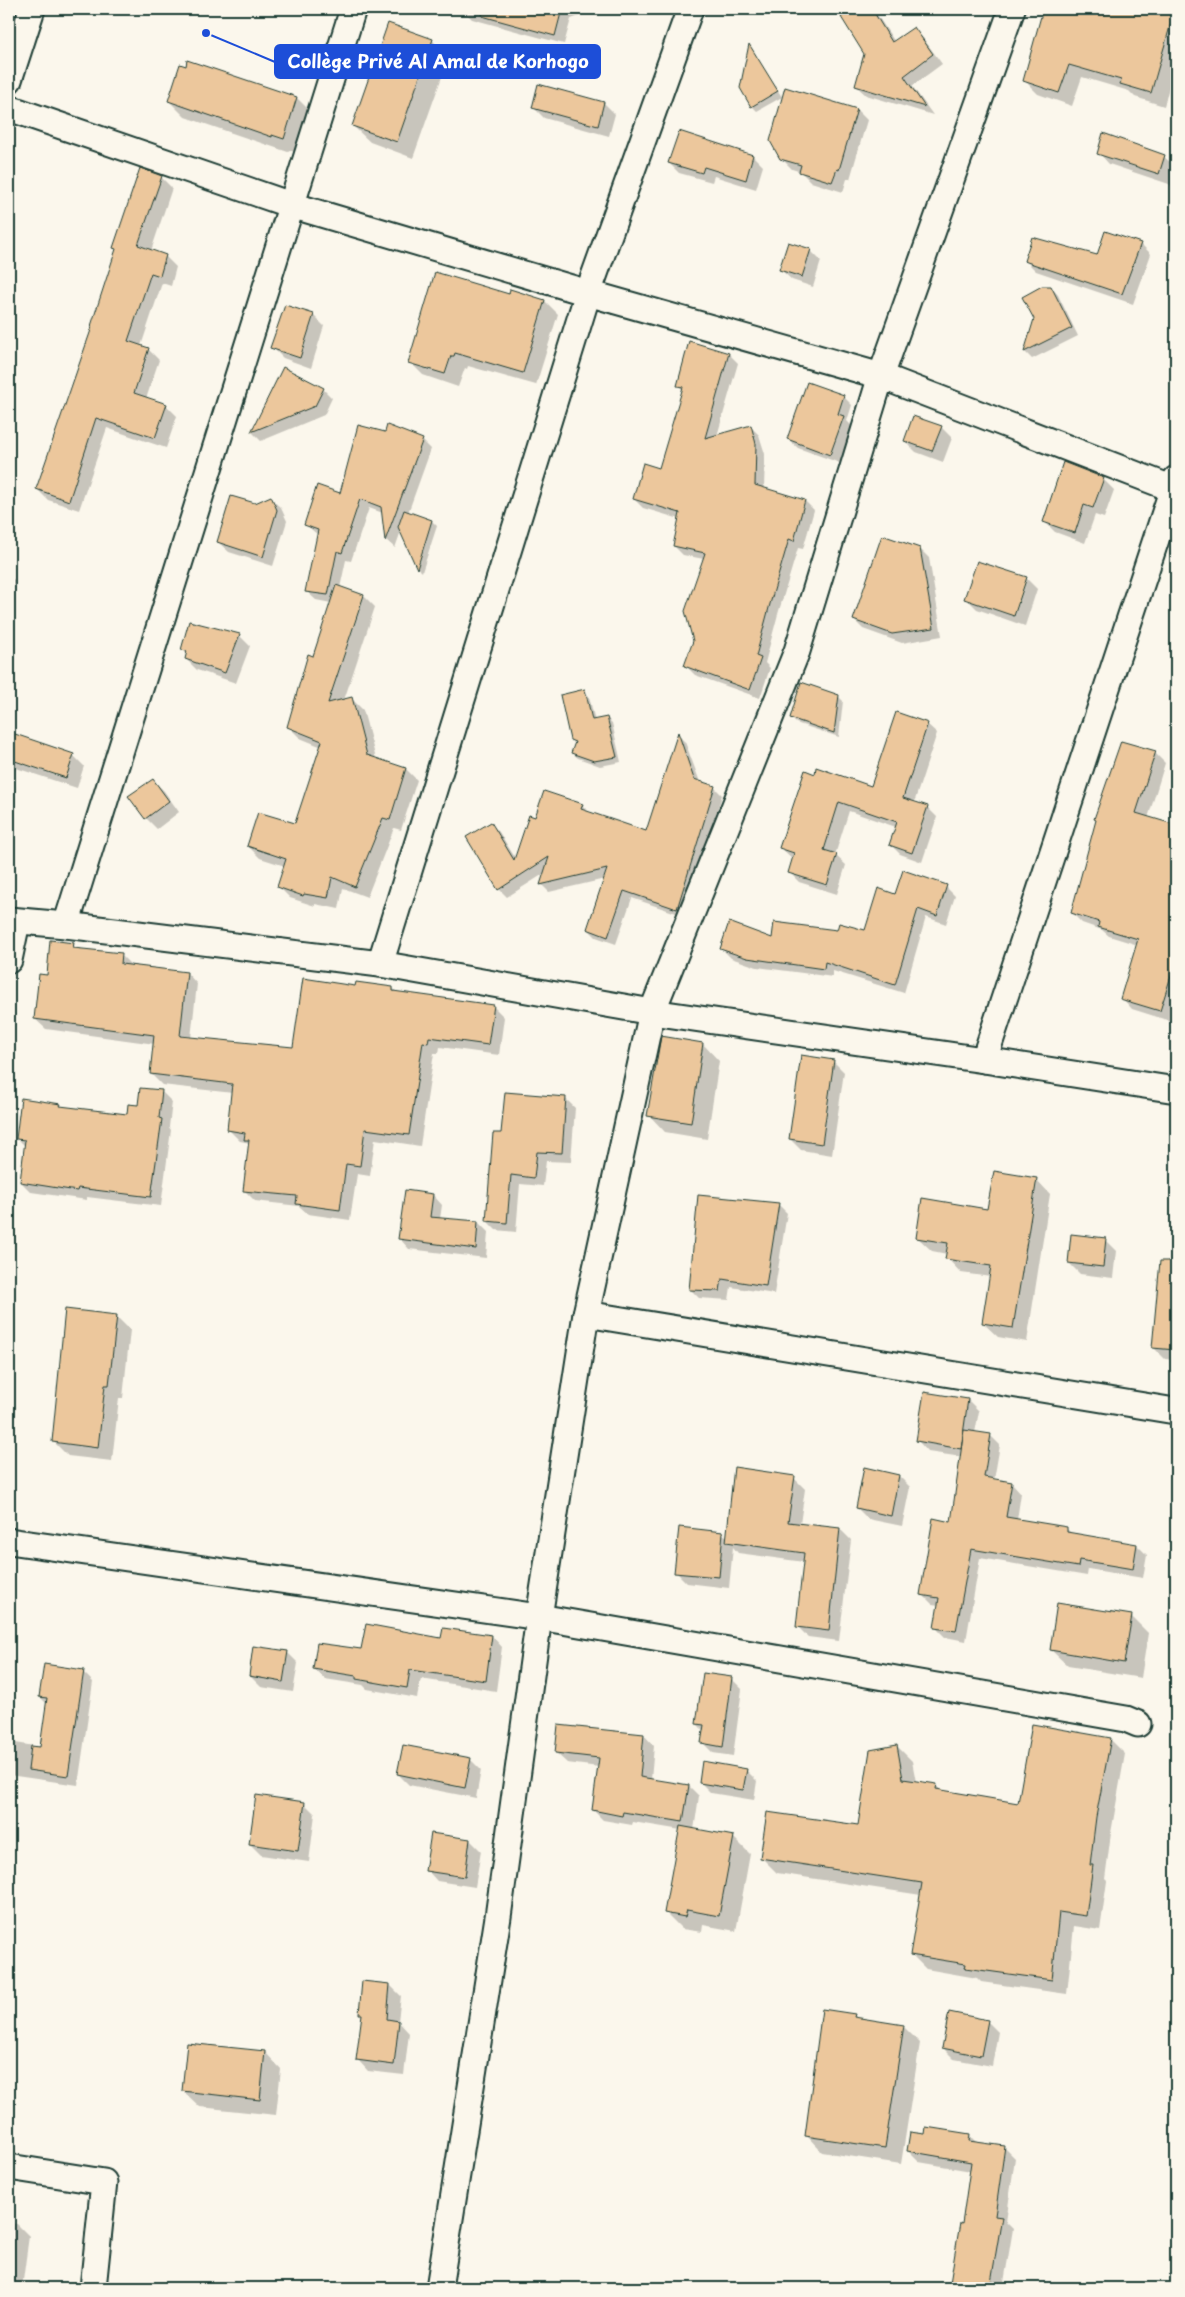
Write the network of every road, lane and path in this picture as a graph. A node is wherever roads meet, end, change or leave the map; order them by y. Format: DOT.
graph roads {
  1 [pos="32,9"];
  2 [pos="353,9"];
  3 [pos="690,9"];
  4 [pos="1012,9"];
  5 [pos="9,80"];
  6 [pos="9,108"];
  7 [pos="290,204"];
  8 [pos="588,293"];
  9 [pos="881,376"];
  10 [pos="1175,486"];
  11 [pos="13,921"];
  12 [pos="66,925"];
  13 [pos="9,960"];
  14 [pos="380,964"];
  15 [pos="652,1012"];
  16 [pos="984,1060"];
  17 [pos="1176,1090"];
  18 [pos="586,1314"];
  19 [pos="1175,1410"];
  20 [pos="9,1542"];
  21 [pos="539,1618"];
  22 [pos="1138,1724"];
  23 [pos="9,2167"];
  24 [pos="93,2288"];
  25 [pos="439,2288"];
  1 -- 5 [label="street"];
  2 -- 7 [label="street"];
  3 -- 8 [label="street"];
  4 -- 9 [label="street"];
  6 -- 7 [label="street"];
  7 -- 8 [label="street"];
  7 -- 12 [label="street"];
  8 -- 9 [label="street"];
  8 -- 14 [label="street"];
  9 -- 10 [label="street"];
  9 -- 15 [label="street"];
  10 -- 16 [label="street"];
  11 -- 12 [label="street"];
  11 -- 13 [label="street"];
  12 -- 14 [label="street"];
  14 -- 15 [label="street"];
  15 -- 16 [label="street"];
  15 -- 18 [label="street"];
  16 -- 17 [label="street"];
  18 -- 19 [label="street"];
  18 -- 21 [label="street"];
  20 -- 21 [label="street"];
  21 -- 22 [label="street"];
  21 -- 25 [label="street"];
  23 -- 24 [label="street"];
}
